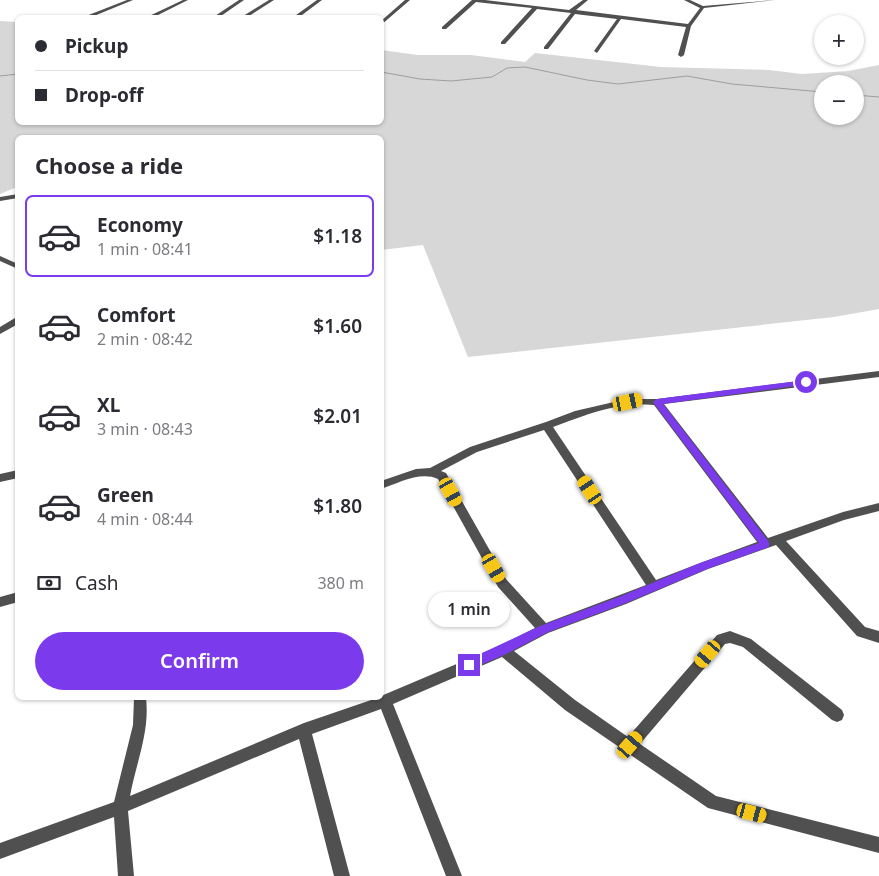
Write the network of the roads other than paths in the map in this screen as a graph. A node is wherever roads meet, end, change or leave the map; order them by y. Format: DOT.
graph roads {
  1 [pos="131,0"];
  2 [pos="186,0"];
  3 [pos="242,0"];
  4 [pos="272,0"];
  5 [pos="320,0"];
  6 [pos="332,0"];
  7 [pos="345,0"];
  8 [pos="408,0"];
  9 [pos="475,0"];
  10 [pos="526,0"];
  11 [pos="586,0"];
  12 [pos="686,0"];
  13 [pos="773,0"];
  14 [pos="520,5"];
  15 [pos="536,6"];
  16 [pos="703,7"];
  17 [pos="573,11"];
  18 [pos="92,14"];
  19 [pos="155,15"];
  20 [pos="219,15"];
  21 [pos="247,15"];
  22 [pos="298,15"];
  23 [pos="620,17"];
  24 [pos="384,21"];
  25 [pos="689,26"];
  26 [pos="444,28"];
  27 [pos="503,43"];
  28 [pos="546,48"];
  29 [pos="597,51"];
  30 [pos="681,55"];
  31 [pos="15,196"];
  32 [pos="0,199"];
  33 [pos="0,258"];
  34 [pos="15,266"];
  35 [pos="15,322"];
  36 [pos="0,331"];
  37 [pos="879,374"];
  38 [pos="657,402"];
  39 [pos="547,426"];
  40 [pos="432,472"];
  41 [pos="15,475"];
  42 [pos="0,478"];
  43 [pos="384,484"];
  44 [pos="879,507"];
  45 [pos="772,542"];
  46 [pos="654,587"];
  47 [pos="15,598"];
  48 [pos="0,602"];
  49 [pos="544,629"];
  50 [pos="879,637"];
  51 [pos="503,650"];
  52 [pos="140,700"];
  53 [pos="385,701"];
  54 [pos="837,715"];
  55 [pos="304,730"];
  56 [pos="630,745"];
  57 [pos="121,807"];
  58 [pos="879,846"];
  59 [pos="0,851"];
  60 [pos="126,876"];
  61 [pos="342,876"];
  62 [pos="454,876"];
  1 -- 18 [label="street"];
  2 -- 19 [label="street"];
  3 -- 20 [label="street"];
  4 -- 21 [label="street"];
  5 -- 22 [label="street"];
  6 -- 7 [label="street"];
  8 -- 24 [label="street"];
  9 -- 14 [label="street"];
  9 -- 26 [label="street"];
  10 -- 14 [label="street"];
  11 -- 17 [label="street"];
  12 -- 16 [label="street"];
  13 -- 16 [label="street"];
  14 -- 15 [label="street"];
  15 -- 17 [label="street"];
  15 -- 27 [label="street"];
  16 -- 25 [label="street"];
  17 -- 23 [label="street"];
  17 -- 28 [label="street"];
  23 -- 25 [label="street"];
  23 -- 29 [label="street"];
  25 -- 30 [label="street"];
  31 -- 32 [label="street"];
  33 -- 34 [label="street"];
  35 -- 36 [label="street"];
  37 -- 38 [label="street"];
  38 -- 39 [label="street"];
  38 -- 45 [label="street"];
  39 -- 40 [label="street"];
  39 -- 46 [label="street"];
  40 -- 43 [label="street"];
  40 -- 49 [label="street"];
  41 -- 42 [label="street"];
  44 -- 45 [label="street"];
  45 -- 46 [label="street"];
  45 -- 50 [label="street"];
  46 -- 49 [label="street"];
  47 -- 48 [label="street"];
  49 -- 51 [label="street"];
  51 -- 53 [label="street"];
  51 -- 56 [label="street"];
  52 -- 57 [label="street"];
  53 -- 55 [label="street"];
  53 -- 62 [label="street"];
  54 -- 56 [label="street"];
  55 -- 57 [label="street"];
  55 -- 61 [label="street"];
  56 -- 58 [label="street"];
  57 -- 59 [label="street"];
  57 -- 60 [label="street"];
}
